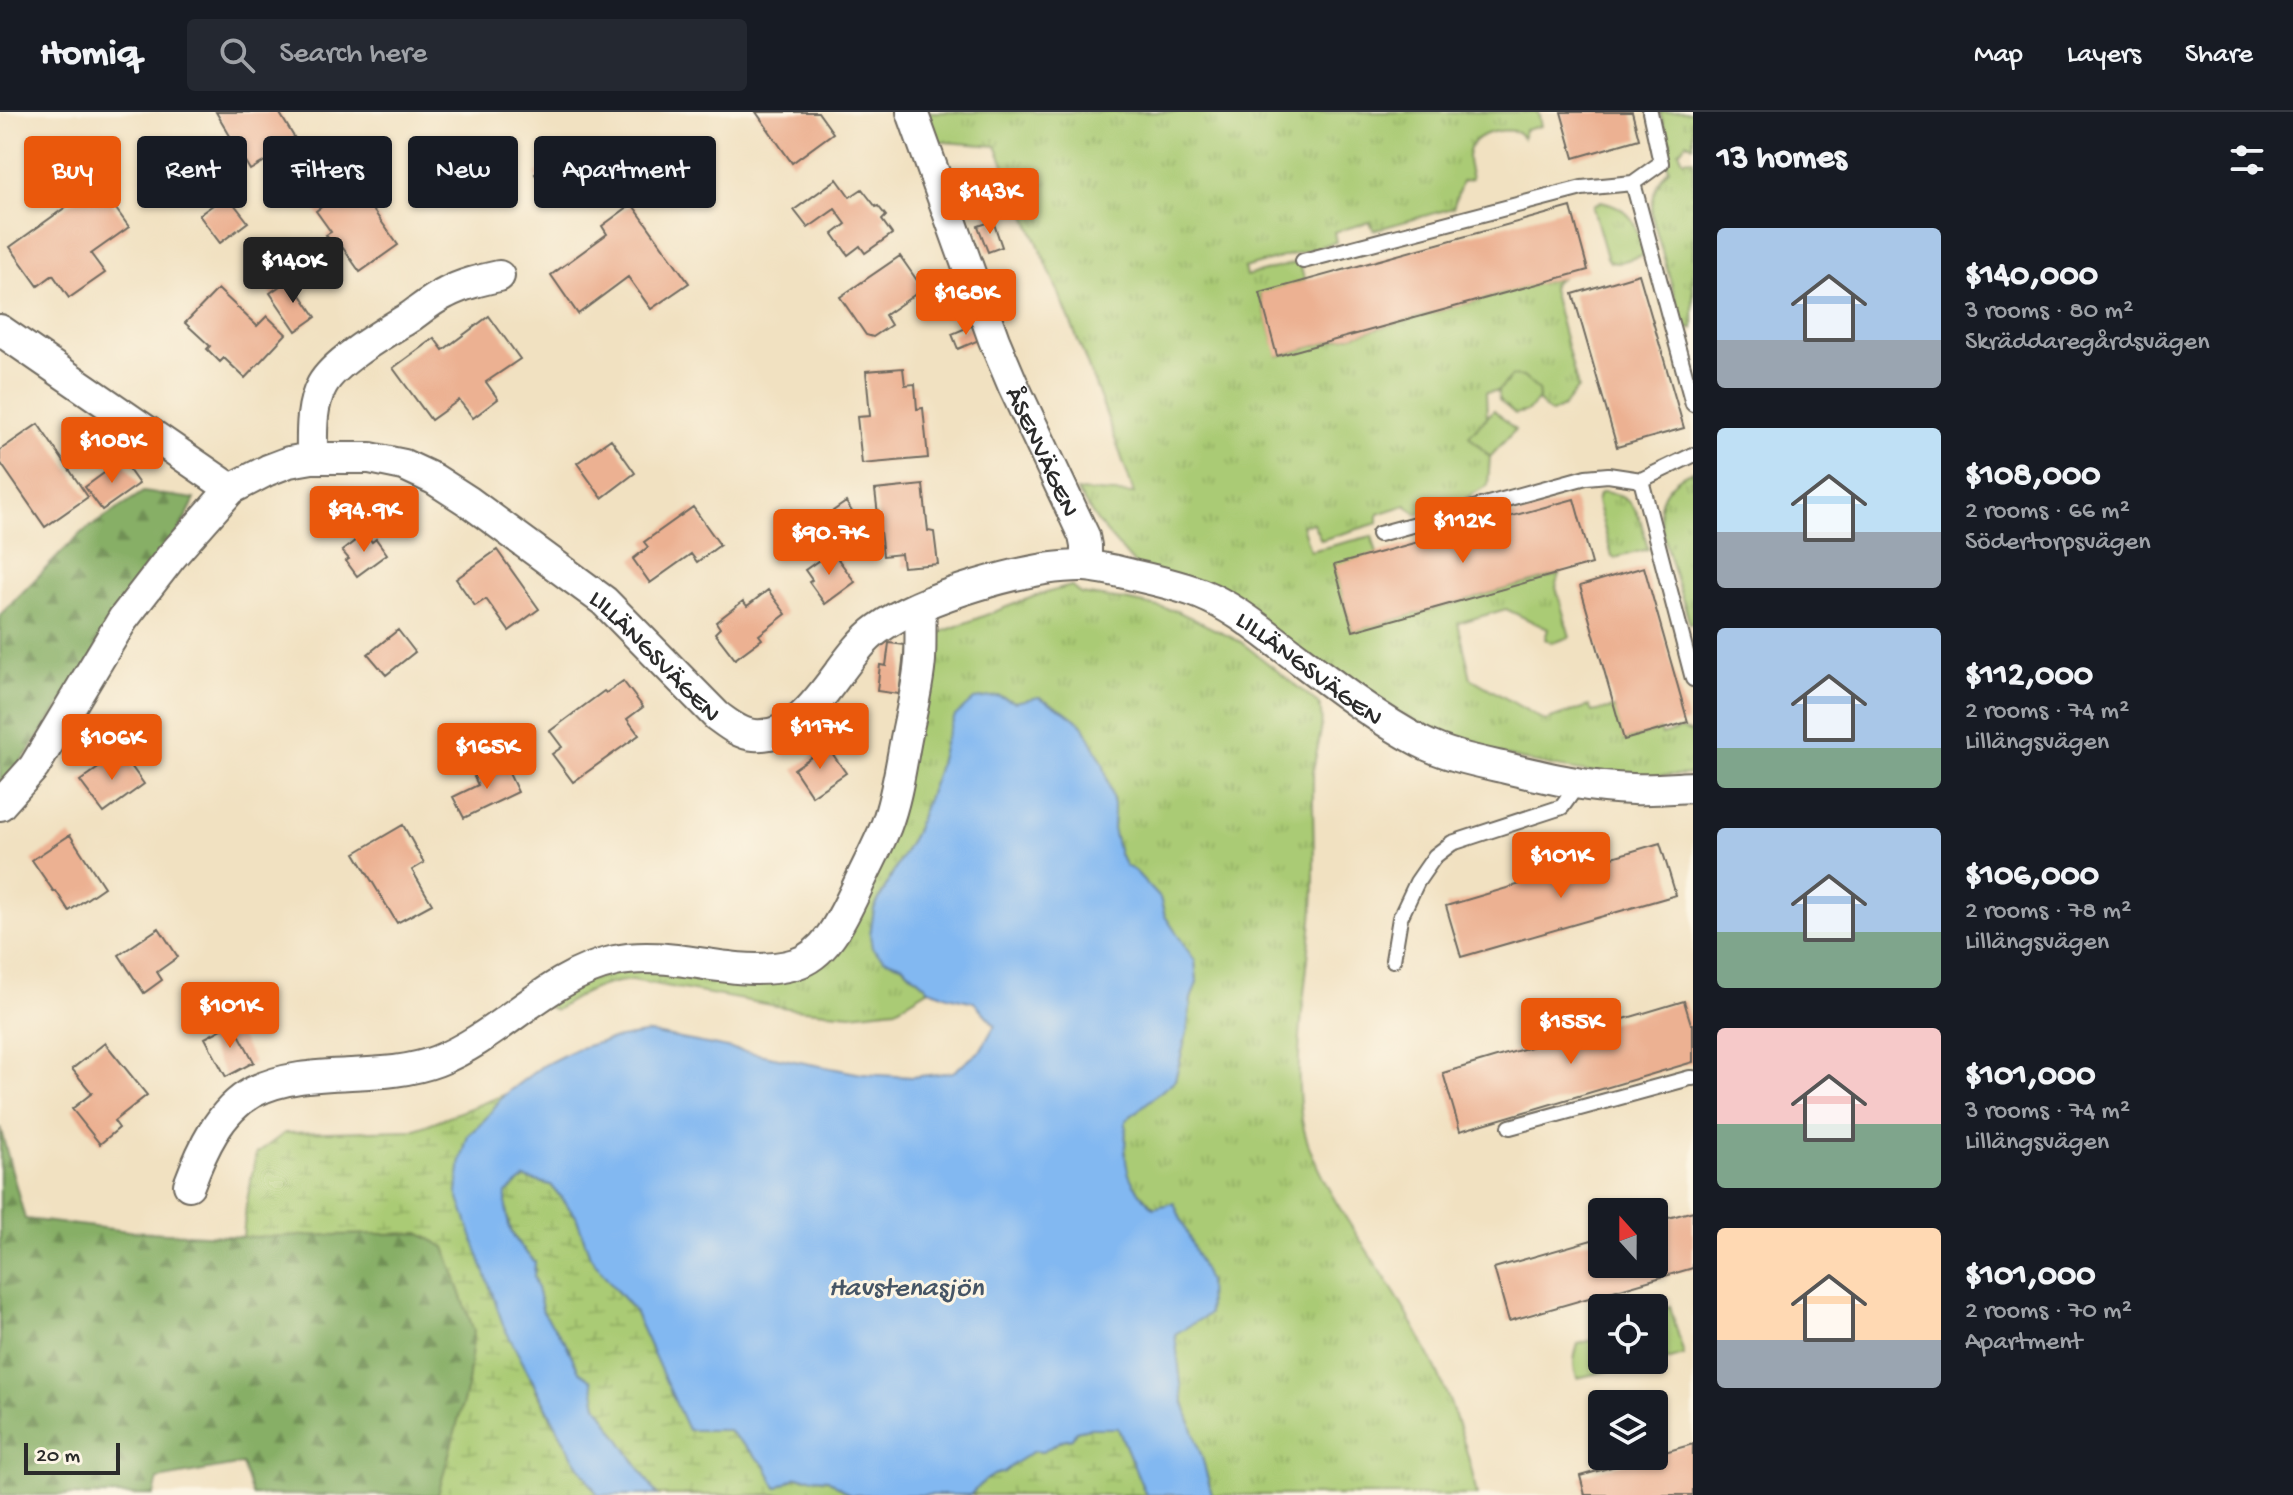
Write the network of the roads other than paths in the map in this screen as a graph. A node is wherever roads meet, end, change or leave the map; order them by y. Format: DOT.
graph roads {
  1 [pos="912,112"];
  2 [pos="1650,112"];
  3 [pos="1633,183"];
  4 [pos="1303,261"];
  5 [pos="499,276"];
  6 [pos="0,330"];
  7 [pos="1693,404"];
  8 [pos="1693,455"];
  9 [pos="312,458"];
  10 [pos="1641,480"];
  11 [pos="231,489"];
  12 [pos="1379,534"];
  13 [pos="1086,566"];
  14 [pos="921,606"];
  15 [pos="1693,679"];
  16 [pos="1579,783"];
  17 [pos="1693,787"];
  18 [pos="0,805"];
  19 [pos="1393,960"];
  20 [pos="1693,1078"];
  21 [pos="1510,1127"];
  22 [pos="189,1185"];
  1 -- 13 [label="street, ÅSENVÄGEN"];
  2 -- 3 [label="lane"];
  3 -- 4 [label="lane"];
  3 -- 7 [label="lane"];
  5 -- 9 [label="street"];
  6 -- 11 [label="street"];
  8 -- 10 [label="lane"];
  9 -- 11 [label="street, LILLÄNGSVÄGEN"];
  9 -- 14 [label="street, LILLÄNGSVÄGEN"];
  10 -- 12 [label="lane"];
  10 -- 15 [label="lane"];
  11 -- 18 [label="street, LILLÄNGSVÄGEN"];
  13 -- 14 [label="street, LILLÄNGSVÄGEN"];
  13 -- 16 [label="street, LILLÄNGSVÄGEN"];
  14 -- 22 [label="street"];
  16 -- 17 [label="street, LILLÄNGSVÄGEN"];
  16 -- 19 [label="lane"];
  20 -- 21 [label="lane"];
}
